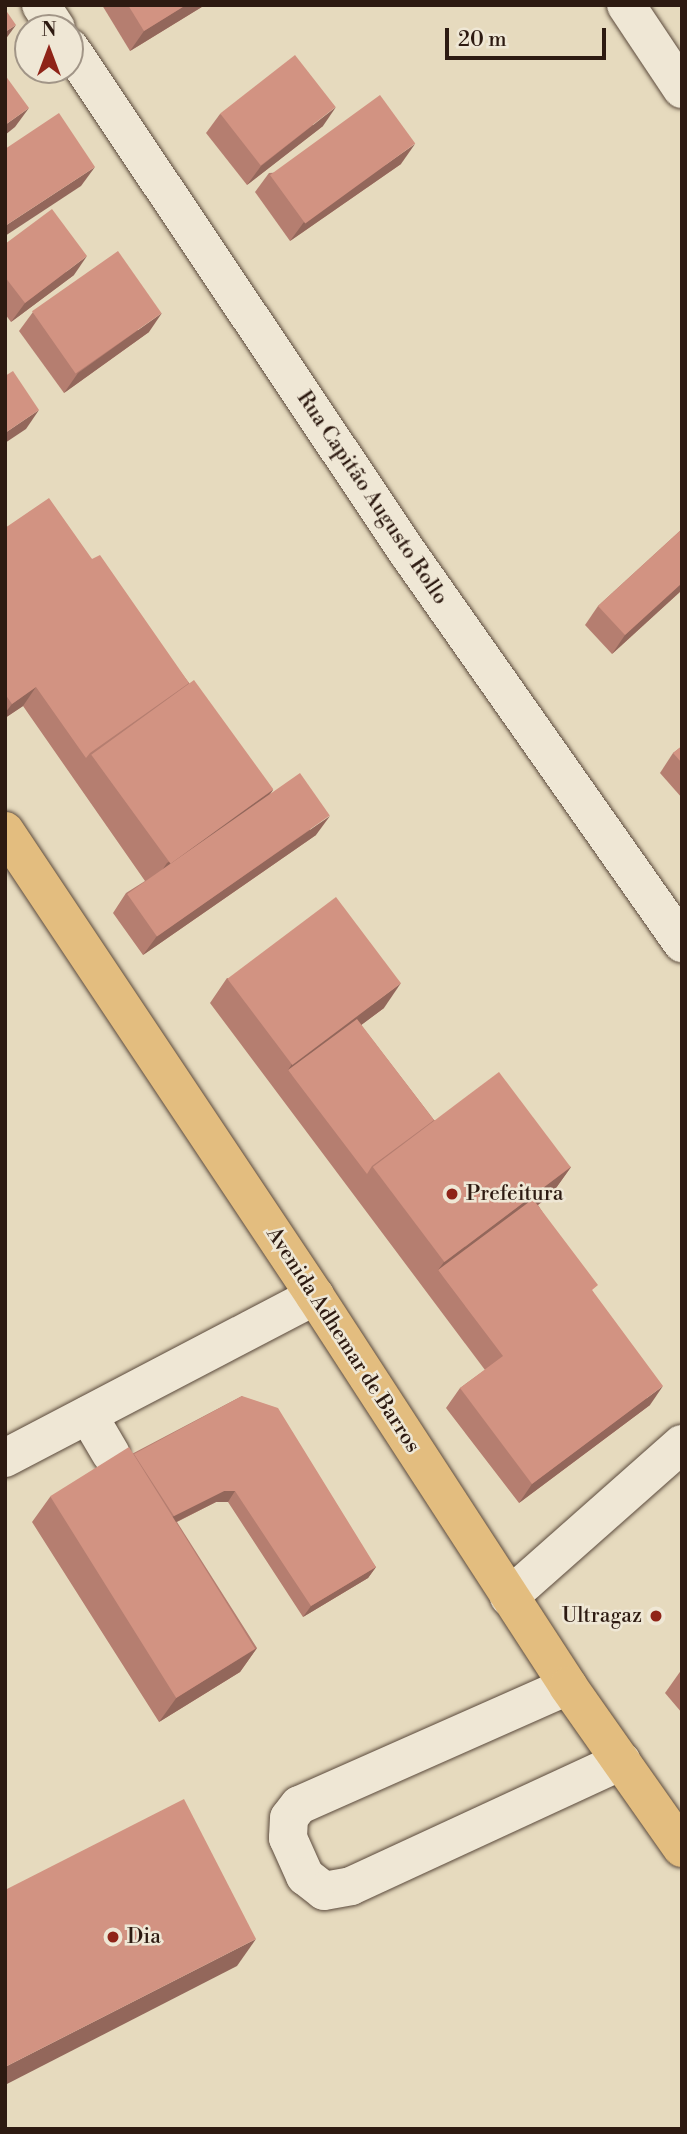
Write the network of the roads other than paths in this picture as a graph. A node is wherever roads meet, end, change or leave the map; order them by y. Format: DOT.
graph roads {
  1 [pos="626,5"];
  2 [pos="84,69"];
  3 [pos="682,89"];
  4 [pos="5,831"];
  5 [pos="682,943"];
  6 [pos="316,1296"];
  7 [pos="88,1415"];
  8 [pos="682,1444"];
  9 [pos="111,1454"];
  10 [pos="5,1458"];
  11 [pos="509,1597"];
  12 [pos="568,1686"];
  13 [pos="621,1761"];
  14 [pos="682,1848"];
  1 -- 3 [label="street"];
  2 -- 5 [label="street, Rua Capitão Augusto Rollo"];
  4 -- 6 [label="main road, Avenida Adhemar de Barros"];
  6 -- 7 [label="street"];
  6 -- 11 [label="main road, Avenida Adhemar de Barros"];
  7 -- 9 [label="street"];
  7 -- 10 [label="street"];
  8 -- 11 [label="street"];
  11 -- 12 [label="main road, Avenida Adhemar de Barros"];
  12 -- 13 [label="main road, Avenida Adhemar de Barros"];
  12 -- 13 [label="street"];
  13 -- 14 [label="main road, Avenida Adhemar de Barros"];
}
